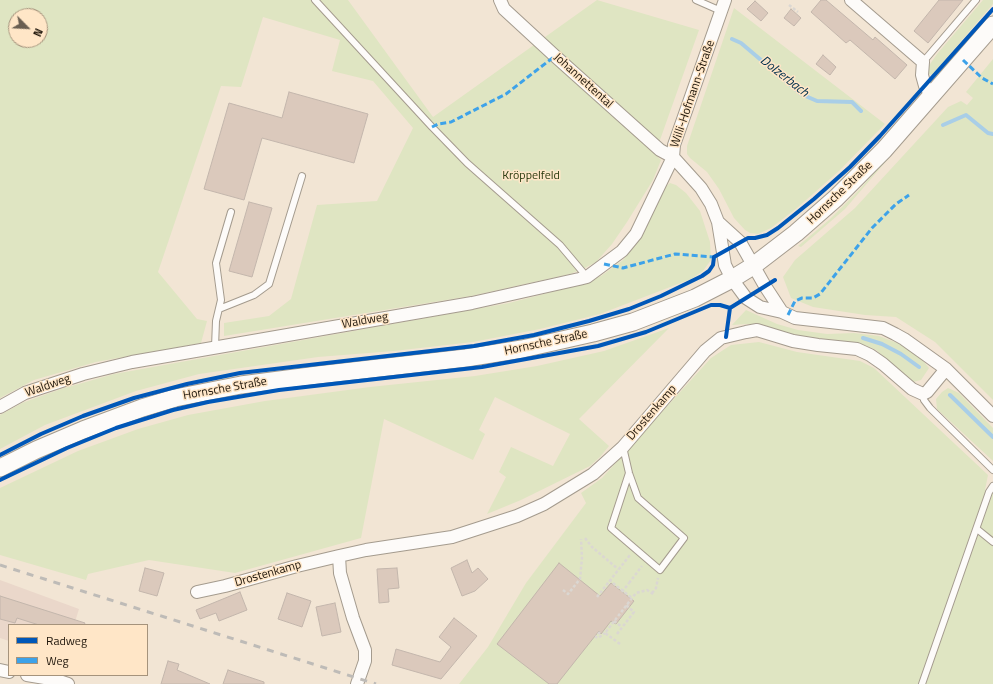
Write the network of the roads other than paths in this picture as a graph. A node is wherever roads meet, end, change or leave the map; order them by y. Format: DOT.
graph roads {
  1 [pos="315,0"];
  2 [pos="500,0"];
  3 [pos="696,0"];
  4 [pos="851,0"];
  5 [pos="976,0"];
  6 [pos="723,5"];
  7 [pos="993,25"];
  8 [pos="923,62"];
  9 [pos="932,95"];
  10 [pos="673,157"];
  11 [pos="302,176"];
  12 [pos="231,212"];
  13 [pos="718,222"];
  14 [pos="753,266"];
  15 [pos="587,277"];
  16 [pos="732,279"];
  17 [pos="219,309"];
  18 [pos="782,312"];
  19 [pos="215,347"];
  20 [pos="946,369"];
  21 [pos="923,394"];
  22 [pos="0,407"];
  23 [pos="993,416"];
  24 [pos="622,447"];
  25 [pos="0,468"];
  26 [pos="993,470"];
  27 [pos="629,473"];
  28 [pos="993,486"];
  29 [pos="977,529"];
  30 [pos="993,542"];
  31 [pos="339,556"];
  32 [pos="197,592"];
  33 [pos="34,676"];
  34 [pos="68,684"];
  35 [pos="358,684"];
  36 [pos="922,684"];
  1 -- 15 [label="lane"];
  2 -- 10 [label="street, Johannettental"];
  3 -- 6 [label="lane"];
  4 -- 8 [label="street"];
  5 -- 8 [label="lane"];
  6 -- 10 [label="street, Willi-Hofmann-Straße"];
  7 -- 9 [label="main road, Hornsche Straße"];
  8 -- 9 [label="street"];
  9 -- 14 [label="main road, Hornsche Straße"];
  10 -- 13 [label="street, Willi-Hofmann-Straße"];
  10 -- 15 [label="street, Waldweg"];
  11 -- 17 [label="lane"];
  12 -- 17 [label="lane"];
  13 -- 14 [label="street, Willi-Hofmann-Straße"];
  13 -- 16 [label="street, Willi-Hofmann-Straße"];
  14 -- 16 [label="main road, Hornsche Straße"];
  14 -- 18 [label="street, Willi-Hofmann-Straße"];
  15 -- 19 [label="street, Waldweg"];
  16 -- 18 [label="street, Willi-Hofmann-Straße"];
  16 -- 25 [label="main road, Hornsche Straße"];
  17 -- 19 [label="lane"];
  18 -- 20 [label="street, Willi-Hofmann-Straße"];
  19 -- 22 [label="street, Waldweg"];
  20 -- 21 [label="street"];
  20 -- 23 [label="street, Willi-Hofmann-Straße"];
  21 -- 24 [label="street, Drostenkamp"];
  21 -- 26 [label="lane"];
  24 -- 27 [label="lane"];
  24 -- 31 [label="street, Drostenkamp"];
  27 -- 27 [label="lane"];
  28 -- 29 [label="lane"];
  29 -- 30 [label="lane"];
  29 -- 36 [label="lane"];
  31 -- 32 [label="street, Drostenkamp"];
  31 -- 35 [label="street"];
  33 -- 34 [label="street"];
}
